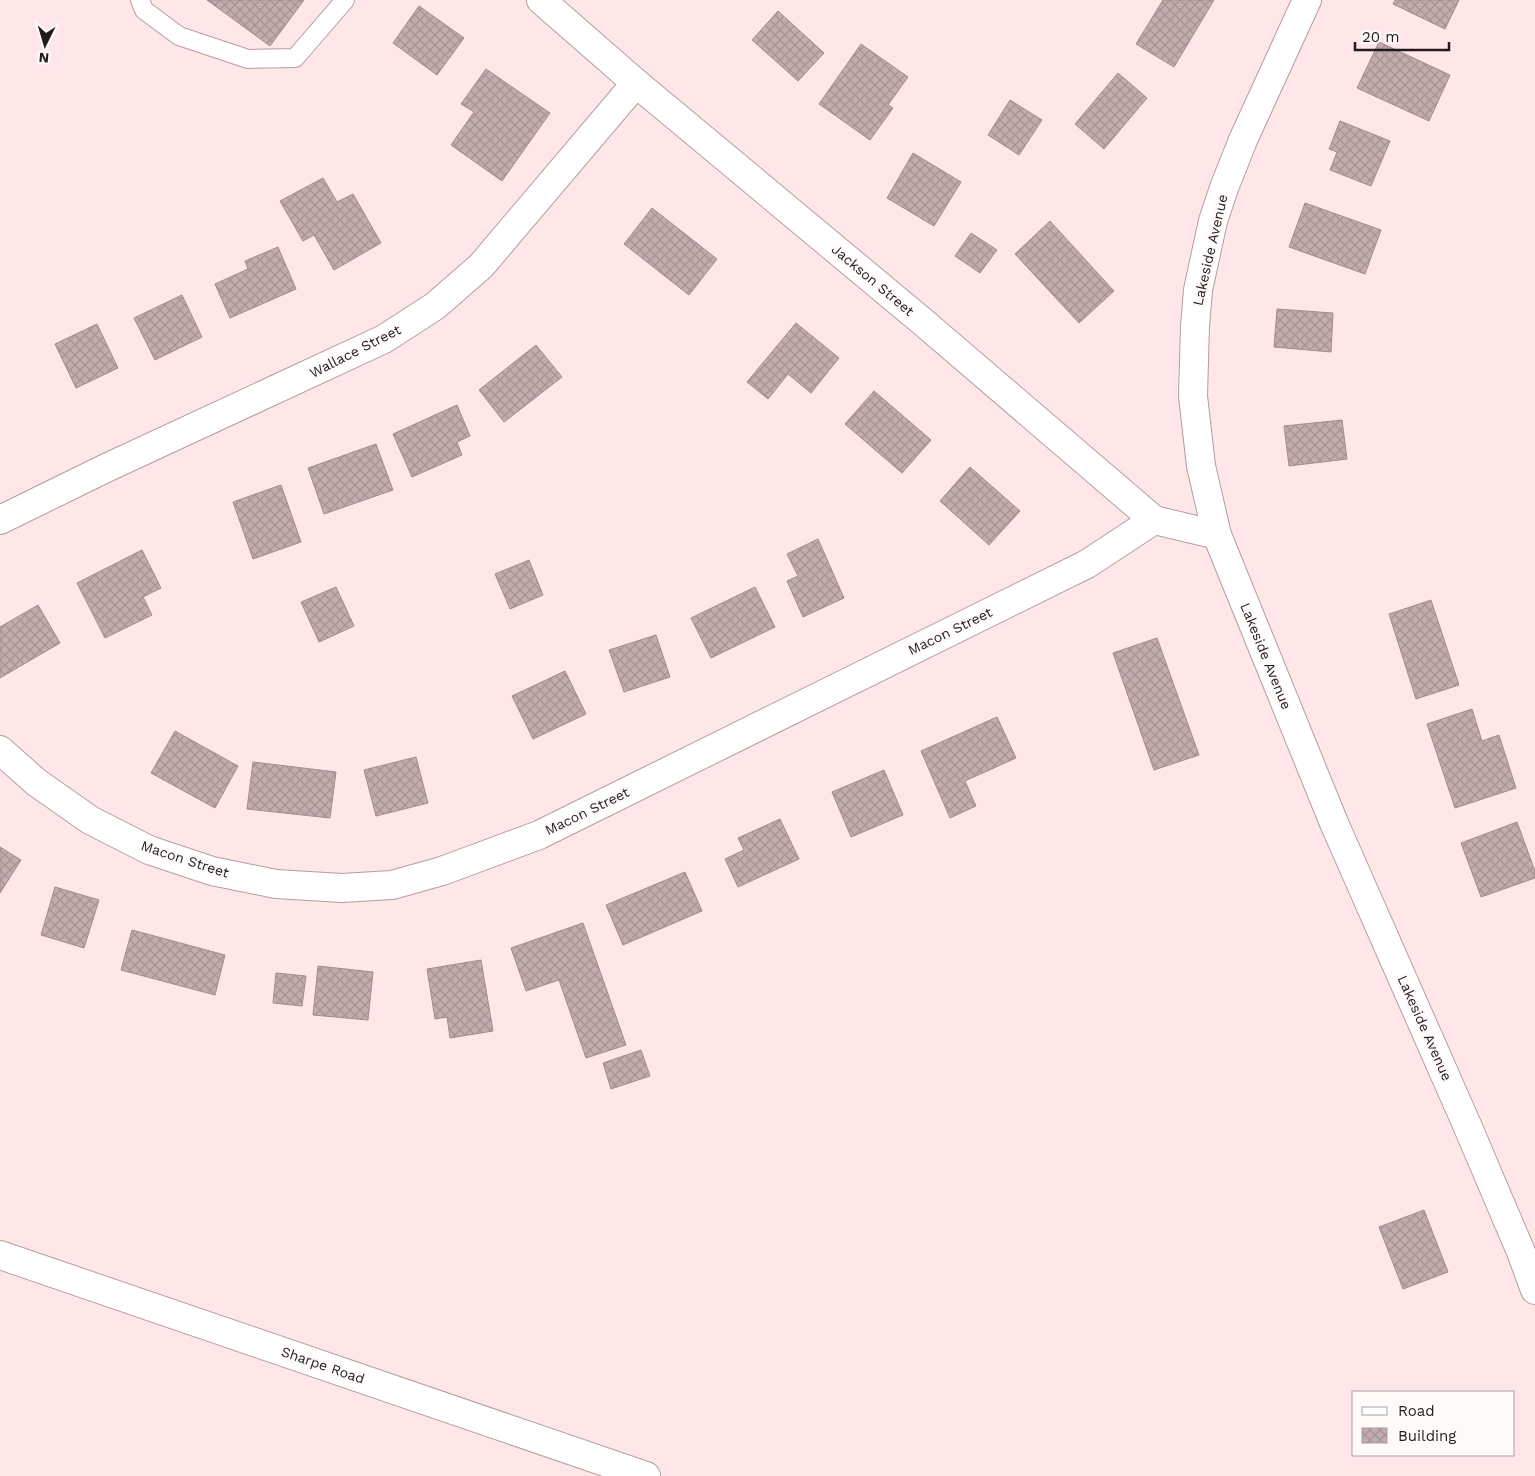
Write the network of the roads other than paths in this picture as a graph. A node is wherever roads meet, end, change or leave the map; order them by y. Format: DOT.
graph roads {
  1 [pos="140,0"];
  2 [pos="345,0"];
  3 [pos="541,0"];
  4 [pos="1308,0"];
  5 [pos="636,83"];
  6 [pos="0,520"];
  7 [pos="1154,520"];
  8 [pos="1217,535"];
  9 [pos="0,750"];
  10 [pos="0,1255"];
  11 [pos="1535,1290"];
  12 [pos="646,1476"];
  1 -- 2 [label="lane"];
  3 -- 5 [label="street, Jackson Street"];
  4 -- 8 [label="street, Lakeside Avenue"];
  5 -- 6 [label="street, Wallace Street"];
  5 -- 7 [label="street, Jackson Street"];
  7 -- 8 [label="street, Jackson Street"];
  7 -- 9 [label="street, Macon Street"];
  8 -- 11 [label="street, Lakeside Avenue"];
  10 -- 12 [label="street, Sharpe Road"];
}
